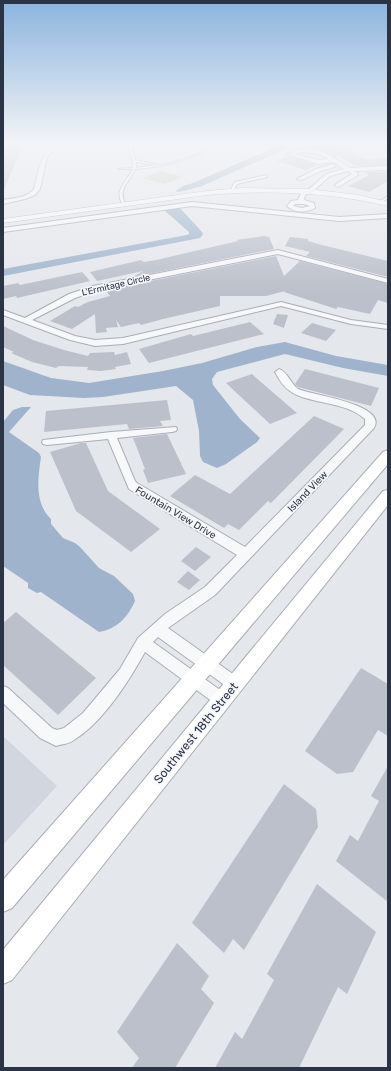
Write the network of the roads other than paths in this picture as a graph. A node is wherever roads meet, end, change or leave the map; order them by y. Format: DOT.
graph roads {
  1 [pos="34,192"];
  2 [pos="121,192"];
  3 [pos="217,192"];
  4 [pos="308,192"];
  5 [pos="388,197"];
  6 [pos="3,202"];
  7 [pos="300,202"];
  8 [pos="307,202"];
  9 [pos="380,202"];
  10 [pos="124,204"];
  11 [pos="388,204"];
  12 [pos="294,208"];
  13 [pos="305,213"];
  14 [pos="288,214"];
  15 [pos="388,216"];
  16 [pos="3,221"];
  17 [pos="3,230"];
  18 [pos="388,281"];
  19 [pos="3,312"];
  20 [pos="25,321"];
  21 [pos="388,327"];
  22 [pos="279,372"];
  23 [pos="172,429"];
  24 [pos="111,435"];
  25 [pos="47,442"];
  26 [pos="388,455"];
  27 [pos="388,495"];
  28 [pos="246,554"];
  29 [pos="157,628"];
  30 [pos="143,642"];
  31 [pos="200,672"];
  32 [pos="235,684"];
  33 [pos="3,693"];
  34 [pos="222,700"];
  35 [pos="3,899"];
  36 [pos="3,971"];
  1 -- 6 [label="street"];
  2 -- 10 [label="lane"];
  3 -- 10 [label="street"];
  4 -- 7 [label="street"];
  4 -- 8 [label="street"];
  4 -- 9 [label="street"];
  5 -- 9 [label="lane"];
  7 -- 8 [label="street"];
  7 -- 12 [label="street"];
  8 -- 13 [label="street"];
  9 -- 11 [label="street"];
  10 -- 16 [label="street"];
  12 -- 13 [label="street"];
  12 -- 14 [label="street"];
  13 -- 14 [label="street"];
  13 -- 15 [label="street"];
  14 -- 17 [label="street"];
  18 -- 20 [label="street, L'Ermitage Circle"];
  19 -- 20 [label="street"];
  20 -- 21 [label="street"];
  22 -- 28 [label="street, Island View"];
  23 -- 24 [label="street"];
  24 -- 25 [label="street"];
  24 -- 28 [label="street, Fountain View Drive"];
  26 -- 31 [label="main road"];
  27 -- 32 [label="main road, Southwest 18th Street"];
  28 -- 29 [label="street, Island View"];
  29 -- 30 [label="street, Island View"];
  29 -- 31 [label="street"];
  30 -- 31 [label="street"];
  30 -- 33 [label="street, Island View"];
  31 -- 32 [label="street"];
  31 -- 34 [label="street"];
  31 -- 35 [label="main road"];
  32 -- 34 [label="main road, Southwest 18th Street"];
  34 -- 36 [label="main road, Southwest 18th Street"];
}
